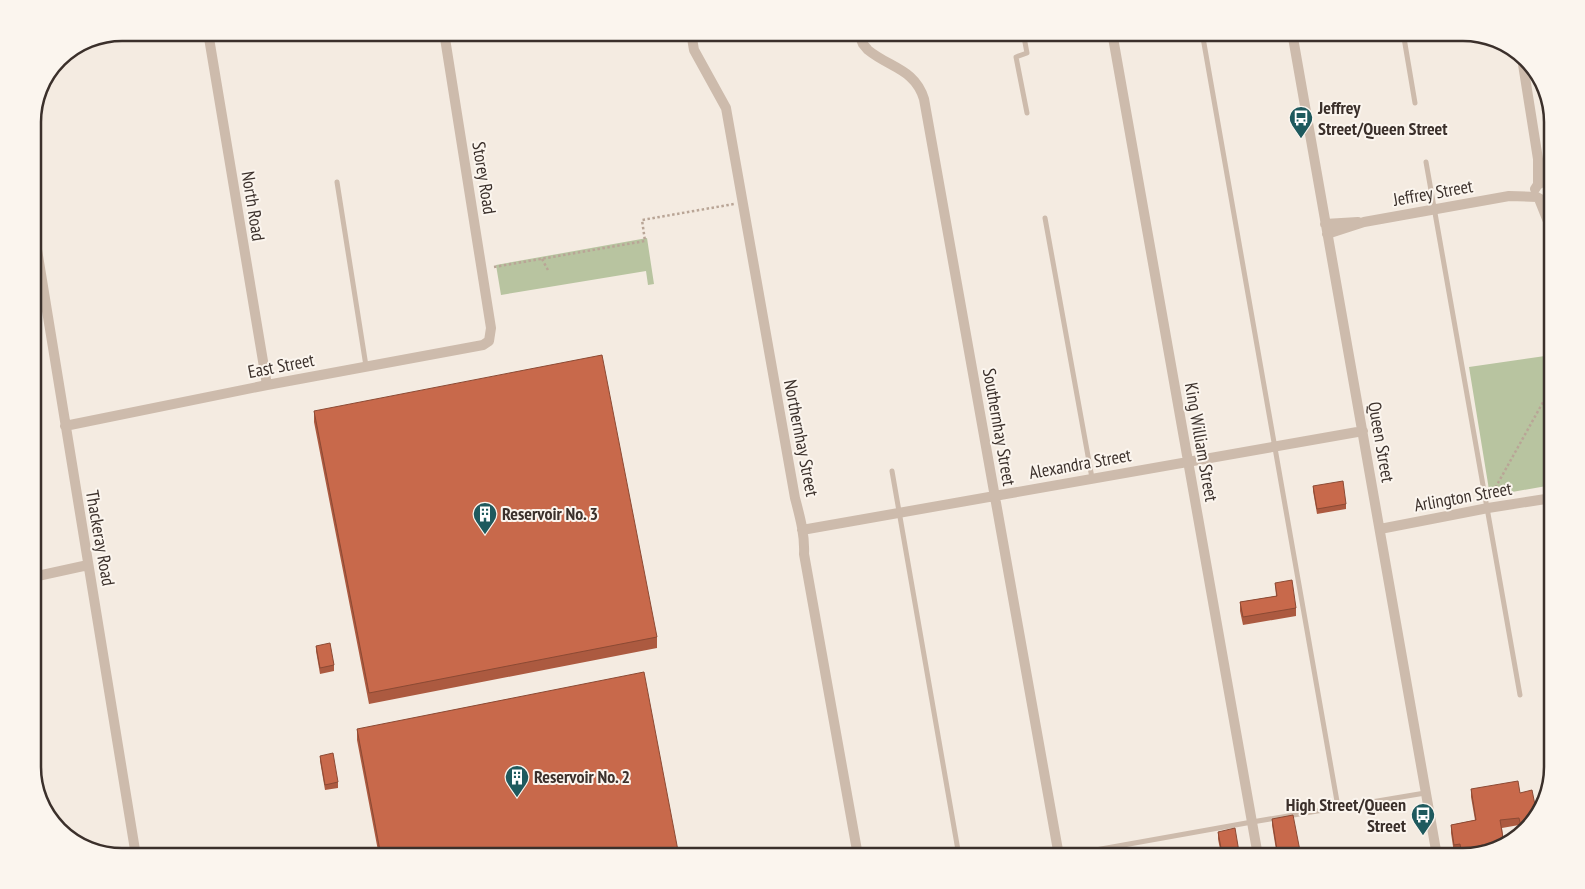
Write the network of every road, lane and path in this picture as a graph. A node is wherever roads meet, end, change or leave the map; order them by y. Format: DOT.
graph roads {
  1 [pos="210,41"];
  2 [pos="445,41"];
  3 [pos="692,41"];
  4 [pos="862,41"];
  5 [pos="1025,41"];
  6 [pos="1113,41"];
  7 [pos="1204,41"];
  8 [pos="1294,41"];
  9 [pos="1405,41"];
  10 [pos="1524,69"];
  11 [pos="1415,103"];
  12 [pos="1027,113"];
  13 [pos="1426,162"];
  14 [pos="337,182"];
  15 [pos="1544,182"];
  16 [pos="1544,190"];
  17 [pos="743,203"];
  18 [pos="1434,210"];
  19 [pos="1045,218"];
  20 [pos="1326,229"];
  21 [pos="542,259"];
  22 [pos="494,267"];
  23 [pos="549,272"];
  24 [pos="41,275"];
  25 [pos="491,328"];
  26 [pos="366,367"];
  27 [pos="267,386"];
  28 [pos="1544,400"];
  29 [pos="65,426"];
  30 [pos="1363,431"];
  31 [pos="1275,446"];
  32 [pos="1188,461"];
  33 [pos="892,471"];
  34 [pos="1092,479"];
  35 [pos="994,496"];
  36 [pos="1490,496"];
  37 [pos="1544,499"];
  38 [pos="1488,508"];
  39 [pos="898,513"];
  40 [pos="1380,529"];
  41 [pos="802,530"];
  42 [pos="88,566"];
  43 [pos="41,575"];
  44 [pos="1520,695"];
  45 [pos="1425,793"];
  46 [pos="1338,807"];
  47 [pos="1252,822"];
  48 [pos="135,848"];
  49 [pos="857,848"];
  50 [pos="958,848"];
  51 [pos="1060,848"];
  52 [pos="1106,848"];
  53 [pos="1257,848"];
  54 [pos="1435,848"];
  1 -- 27 [label="street, North Road"];
  2 -- 25 [label="street, Storey Road"];
  3 -- 17 [label="street, Northernhay Street"];
  4 -- 35 [label="street, Southernhay Street"];
  5 -- 12 [label="lane"];
  6 -- 32 [label="street, King William Street"];
  7 -- 31 [label="lane"];
  8 -- 20 [label="street, Queen Street"];
  9 -- 11 [label="lane"];
  10 -- 15 [label="street"];
  13 -- 18 [label="lane"];
  14 -- 26 [label="lane"];
  16 -- 18 [label="street, Jeffrey Street"];
  17 -- 21 [label="path"];
  17 -- 41 [label="street, Northernhay Street"];
  18 -- 20 [label="street, Jeffrey Street"];
  18 -- 38 [label="lane"];
  19 -- 34 [label="lane"];
  20 -- 30 [label="street, Queen Street"];
  21 -- 22 [label="path"];
  21 -- 23 [label="path"];
  24 -- 29 [label="street, Thackeray Road"];
  25 -- 26 [label="street, East Street"];
  26 -- 27 [label="street, East Street"];
  27 -- 29 [label="street, East Street"];
  28 -- 36 [label="path"];
  29 -- 42 [label="street, Thackeray Road"];
  30 -- 31 [label="street, Alexandra Street"];
  30 -- 40 [label="street, Queen Street"];
  31 -- 32 [label="street, Alexandra Street"];
  31 -- 46 [label="lane"];
  32 -- 34 [label="street, Alexandra Street"];
  32 -- 47 [label="street, King William Street"];
  33 -- 39 [label="lane"];
  34 -- 35 [label="street, Alexandra Street"];
  35 -- 39 [label="street, Alexandra Street"];
  35 -- 51 [label="street, Southernhay Street"];
  37 -- 38 [label="street, Arlington Street"];
  38 -- 40 [label="street, Arlington Street"];
  38 -- 44 [label="lane"];
  39 -- 41 [label="street, Alexandra Street"];
  39 -- 50 [label="lane"];
  40 -- 45 [label="street, Queen Street"];
  41 -- 49 [label="street, Northernhay Street"];
  42 -- 43 [label="street"];
  42 -- 48 [label="street, Thackeray Road"];
  45 -- 46 [label="lane"];
  45 -- 54 [label="street, Queen Street"];
  46 -- 47 [label="lane"];
  47 -- 52 [label="lane"];
  47 -- 53 [label="street, King William Street"];
}
